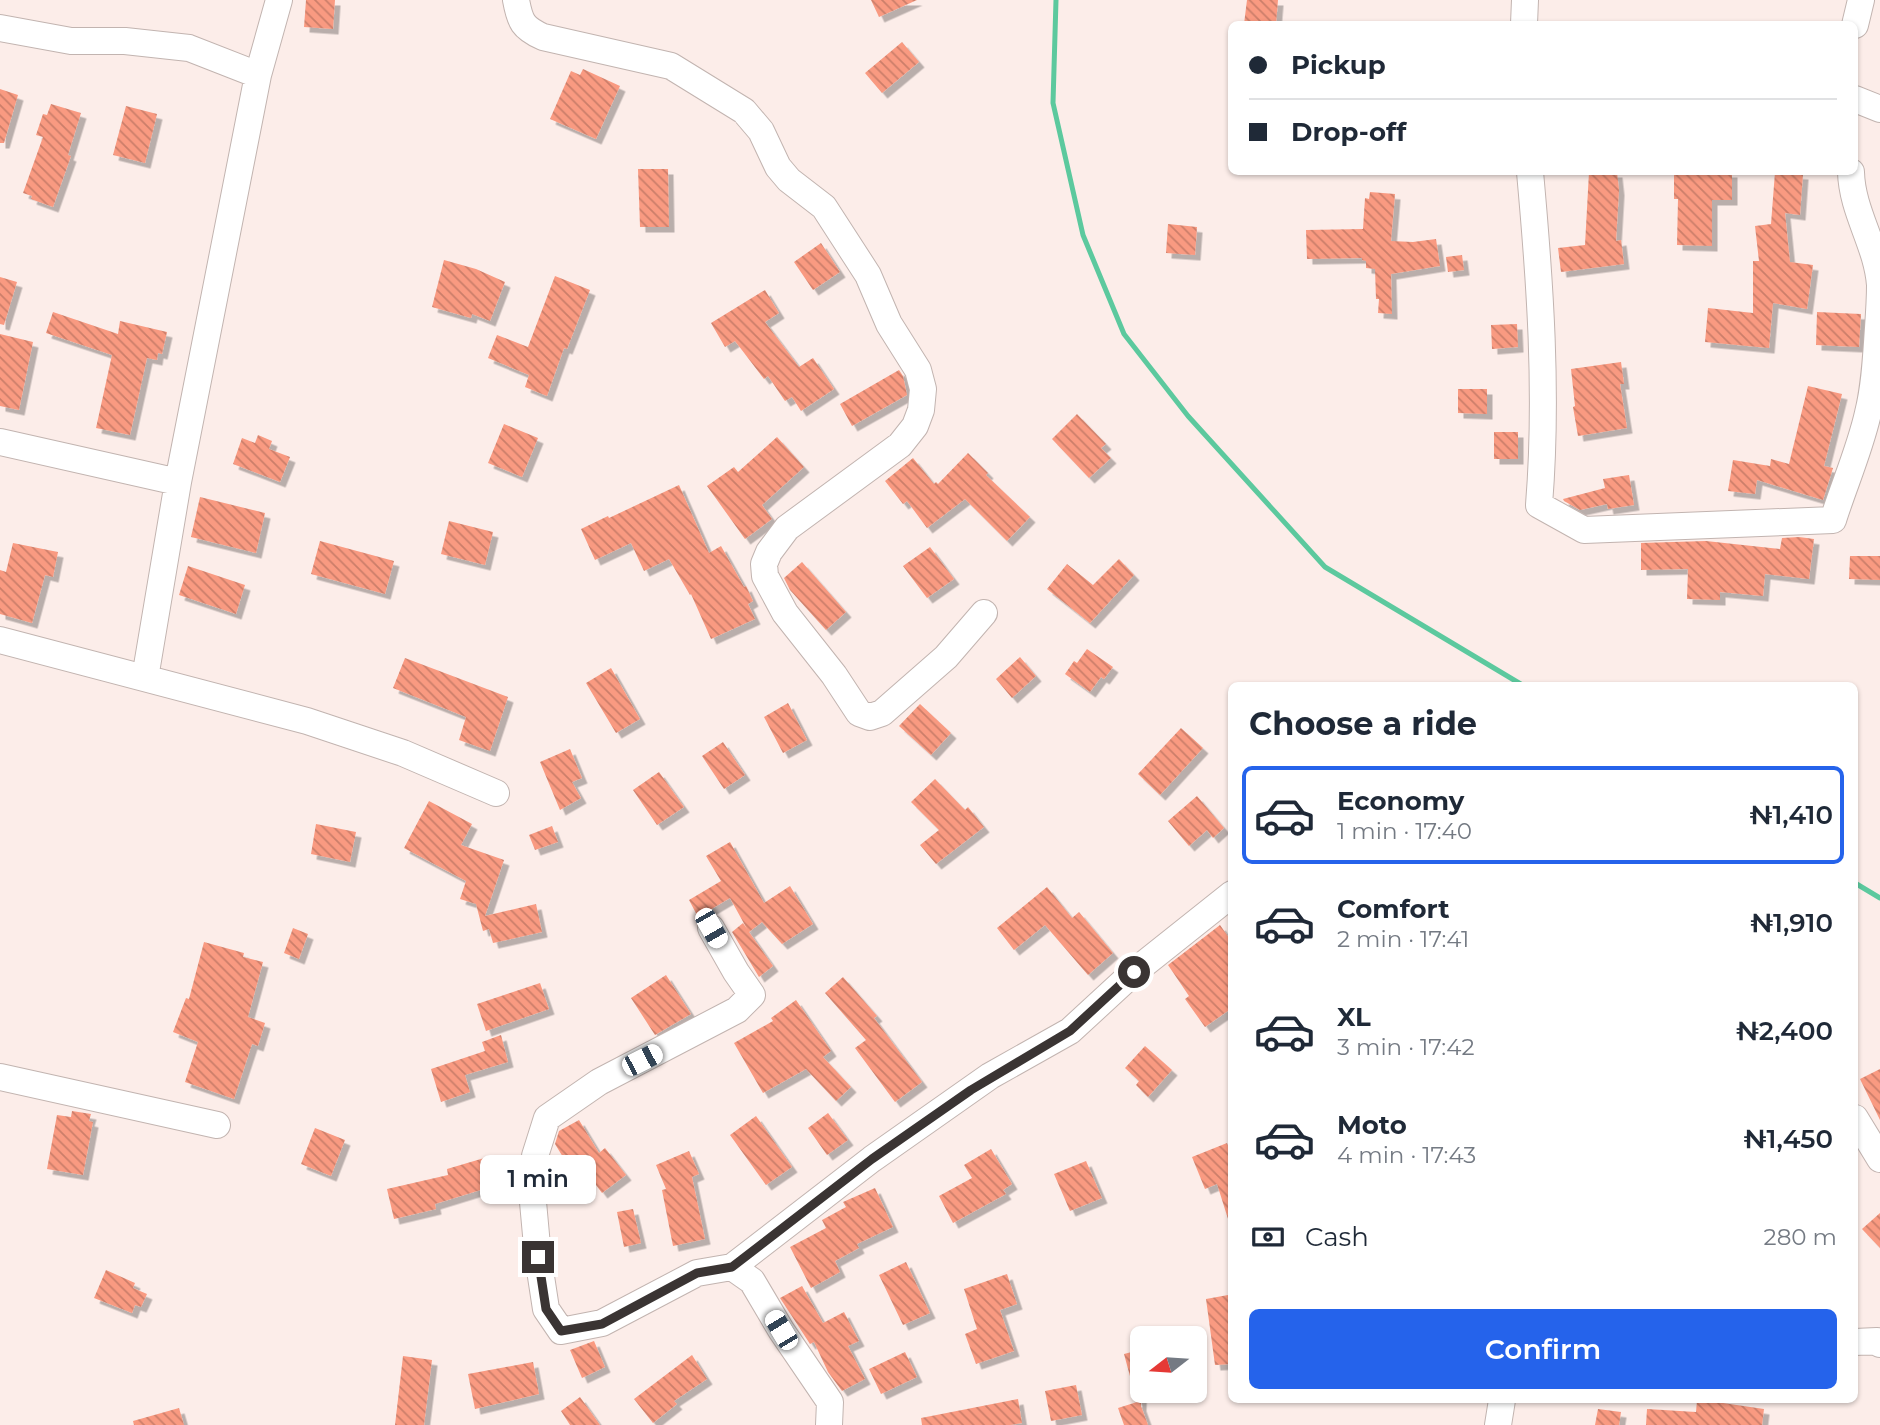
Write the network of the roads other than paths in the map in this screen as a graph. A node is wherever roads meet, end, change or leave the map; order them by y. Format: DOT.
graph roads {
  1 [pos="279,0"];
  2 [pos="516,0"];
  3 [pos="1525,0"];
  4 [pos="1861,0"];
  5 [pos="1524,21"];
  6 [pos="1856,21"];
  7 [pos="0,27"];
  8 [pos="258,75"];
  9 [pos="1858,100"];
  10 [pos="1880,109"];
  11 [pos="1530,175"];
  12 [pos="1851,175"];
  13 [pos="1874,415"];
  14 [pos="0,442"];
  15 [pos="178,482"];
  16 [pos="984,613"];
  17 [pos="0,640"];
  18 [pos="145,678"];
  19 [pos="496,793"];
  20 [pos="1228,897"];
  21 [pos="711,928"];
  22 [pos="0,1077"];
  23 [pos="1858,1123"];
  24 [pos="217,1125"];
  25 [pos="1880,1160"];
  26 [pos="732,1267"];
  27 [pos="1858,1342"];
  28 [pos="1880,1344"];
  29 [pos="1501,1403"];
  30 [pos="829,1425"];
  31 [pos="1497,1425"];
  1 -- 8 [label="street"];
  2 -- 16 [label="street"];
  3 -- 5 [label="street"];
  4 -- 6 [label="street"];
  7 -- 8 [label="street"];
  8 -- 15 [label="street"];
  9 -- 10 [label="street"];
  11 -- 13 [label="street"];
  12 -- 13 [label="street"];
  14 -- 15 [label="street"];
  15 -- 18 [label="street"];
  17 -- 18 [label="street"];
  18 -- 19 [label="street"];
  20 -- 26 [label="street"];
  21 -- 26 [label="street"];
  22 -- 24 [label="street"];
  23 -- 25 [label="street"];
  26 -- 30 [label="street"];
  27 -- 28 [label="street"];
  29 -- 31 [label="street"];
}
